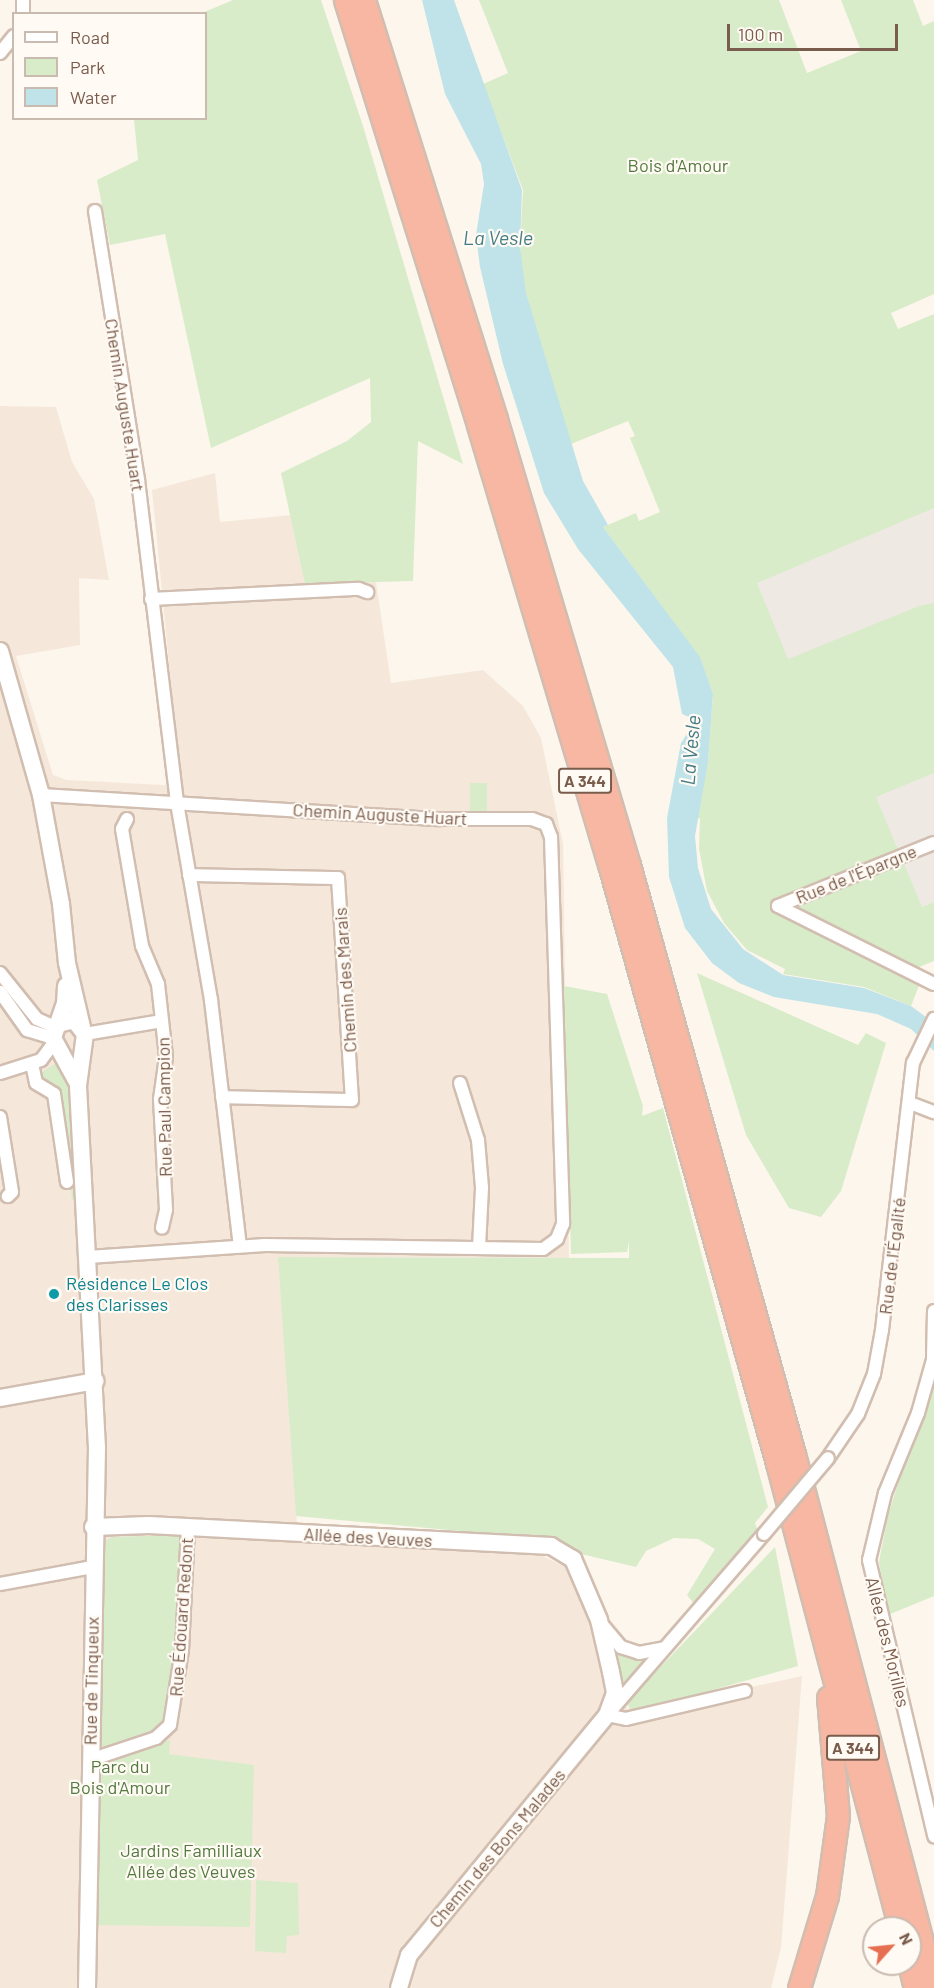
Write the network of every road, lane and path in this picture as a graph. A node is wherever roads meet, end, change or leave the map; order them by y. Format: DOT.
graph roads {
  1 [pos="345,0"];
  2 [pos="364,0"];
  3 [pos="12,38"];
  4 [pos="0,53"];
  5 [pos="95,211"];
  6 [pos="367,592"];
  7 [pos="151,598"];
  8 [pos="0,651"];
  9 [pos="41,795"];
  10 [pos="177,802"];
  11 [pos="127,819"];
  12 [pos="934,843"];
  13 [pos="189,874"];
  14 [pos="67,963"];
  15 [pos="0,973"];
  16 [pos="934,984"];
  17 [pos="0,993"];
  18 [pos="934,1019"];
  19 [pos="162,1021"];
  20 [pos="56,1036"];
  21 [pos="83,1036"];
  22 [pos="32,1064"];
  23 [pos="0,1073"];
  24 [pos="460,1083"];
  25 [pos="78,1086"];
  26 [pos="222,1097"];
  27 [pos="910,1103"];
  28 [pos="934,1112"];
  29 [pos="0,1117"];
  30 [pos="67,1182"];
  31 [pos="8,1196"];
  32 [pos="162,1228"];
  33 [pos="240,1246"];
  34 [pos="479,1247"];
  35 [pos="88,1257"];
  36 [pos="934,1311"];
  37 [pos="86,1382"];
  38 [pos="0,1398"];
  39 [pos="93,1523"];
  40 [pos="188,1527"];
  41 [pos="764,1534"];
  42 [pos="93,1567"];
  43 [pos="815,1569"];
  44 [pos="0,1584"];
  45 [pos="817,1613"];
  46 [pos="599,1620"];
  47 [pos="664,1648"];
  48 [pos="745,1691"];
  49 [pos="607,1715"];
  50 [pos="90,1760"];
  51 [pos="934,1836"];
  52 [pos="915,1906"];
  53 [pos="897,1916"];
  54 [pos="934,1953"];
  55 [pos="934,1987"];
  56 [pos="87,1988"];
  57 [pos="399,1988"];
  58 [pos="799,1988"];
  1 -- 43 [label="highway, A 344"];
  2 -- 43 [label="highway, A 344"];
  3 -- 4 [label="street"];
  5 -- 7 [label="street, Chemin Auguste Huart"];
  6 -- 7 [label="street"];
  7 -- 10 [label="street, Chemin Auguste Huart"];
  8 -- 9 [label="street"];
  9 -- 10 [label="street, Chemin Auguste Huart"];
  9 -- 14 [label="street"];
  10 -- 13 [label="street"];
  10 -- 34 [label="street, Chemin Auguste Huart"];
  11 -- 19 [label="street, Rue Paul Campion"];
  12 -- 16 [label="street, Rue de l'Épargne"];
  13 -- 26 [label="street"];
  13 -- 26 [label="street, Chemin des Marais"];
  14 -- 20 [label="street"];
  14 -- 21 [label="street"];
  15 -- 20 [label="street"];
  17 -- 20 [label="street"];
  18 -- 27 [label="street, Rue de l'Égalité"];
  19 -- 21 [label="street, Rue Paul Campion"];
  19 -- 32 [label="street, Rue Paul Campion"];
  20 -- 21 [label="street"];
  20 -- 21 [label="street"];
  20 -- 22 [label="street"];
  20 -- 25 [label="street"];
  21 -- 25 [label="street"];
  22 -- 23 [label="street"];
  22 -- 30 [label="street"];
  24 -- 34 [label="street"];
  25 -- 35 [label="street, Rue de Tinqueux"];
  26 -- 33 [label="street"];
  27 -- 28 [label="street"];
  27 -- 41 [label="street, Rue de l'Égalité, bridge"];
  29 -- 31 [label="street"];
  33 -- 34 [label="street"];
  33 -- 35 [label="street"];
  35 -- 37 [label="street, Rue de Tinqueux"];
  36 -- 51 [label="street, Allée des Morilles"];
  37 -- 38 [label="street"];
  37 -- 39 [label="street, Rue de Tinqueux"];
  39 -- 40 [label="street, Allée des Veuves"];
  39 -- 42 [label="street, Rue de Tinqueux"];
  40 -- 46 [label="street, Allée des Veuves"];
  40 -- 50 [label="street, Rue Édouard Redont"];
  41 -- 47 [label="street, Chemin des Bons Malades"];
  42 -- 44 [label="street"];
  42 -- 50 [label="street, Rue de Tinqueux"];
  43 -- 45 [label="highway, A 344"];
  43 -- 52 [label="highway, A 344"];
  45 -- 53 [label="highway, A 344"];
  45 -- 58 [label="highway"];
  46 -- 47 [label="street"];
  46 -- 49 [label="street, Chemin des Bons Malades"];
  47 -- 49 [label="street, Chemin des Bons Malades"];
  48 -- 49 [label="street"];
  49 -- 57 [label="street, Chemin des Bons Malades"];
  50 -- 56 [label="street, Rue de Tinqueux"];
  52 -- 54 [label="highway"];
  52 -- 55 [label="highway, A 344"];
}
